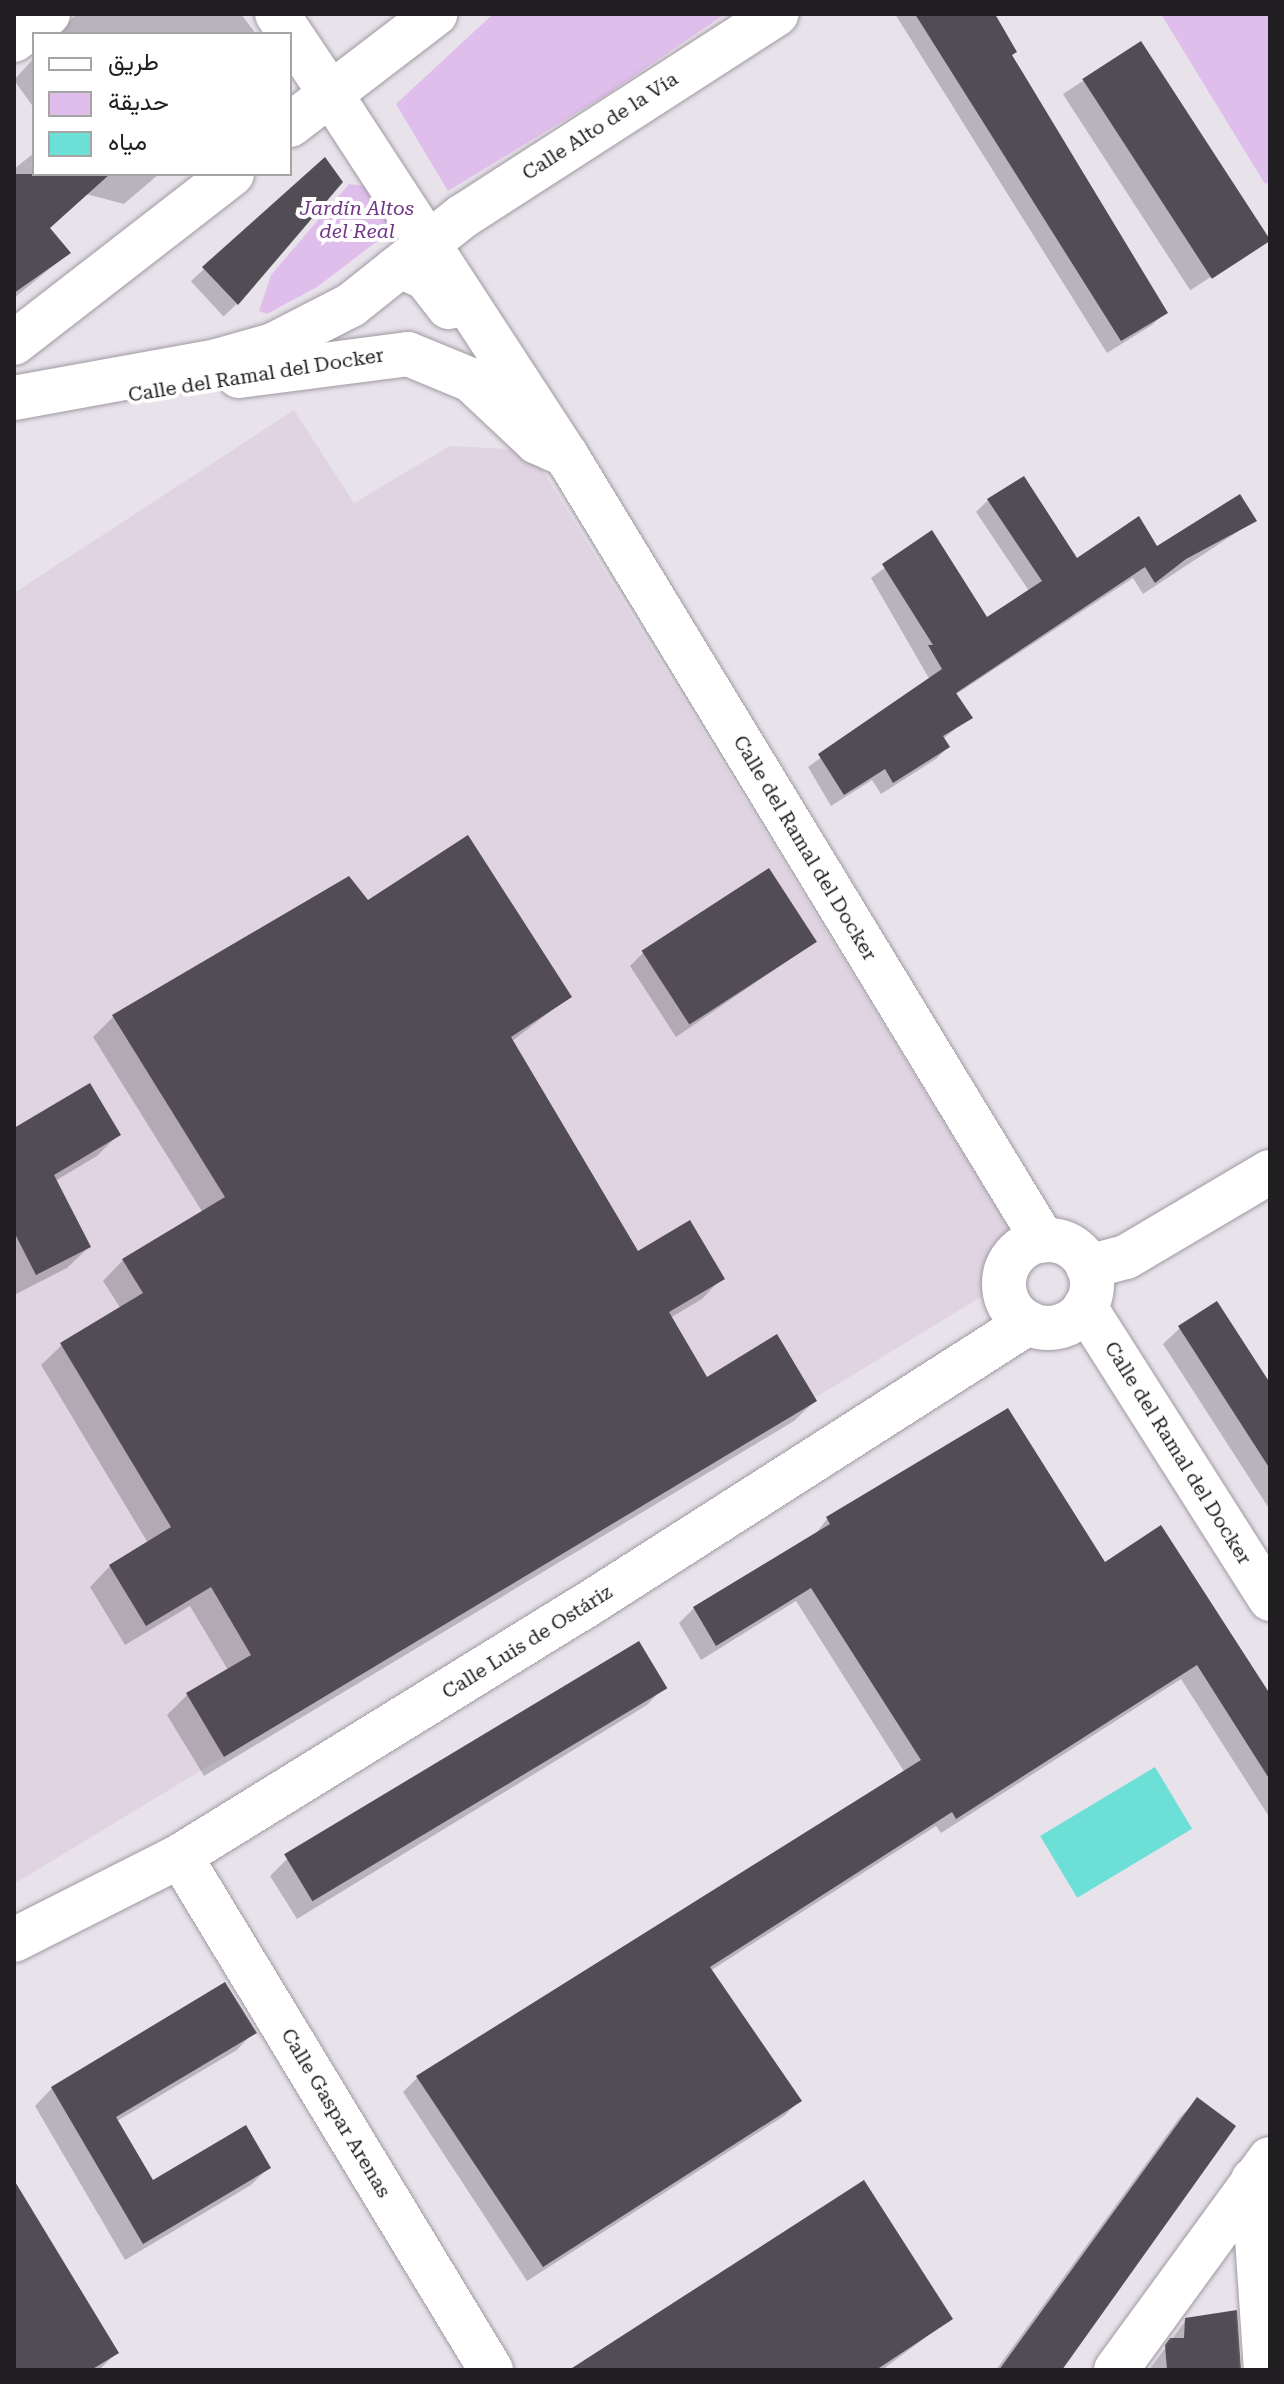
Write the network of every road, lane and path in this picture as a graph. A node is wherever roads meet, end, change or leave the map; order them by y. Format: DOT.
graph roads {
  1 [pos="48,14"];
  2 [pos="277,14"];
  3 [pos="435,14"];
  4 [pos="776,14"];
  5 [pos="289,32"];
  6 [pos="292,36"];
  7 [pos="14,40"];
  8 [pos="330,93"];
  9 [pos="292,123"];
  10 [pos="230,176"];
  11 [pos="411,257"];
  12 [pos="17,353"];
  13 [pos="14,398"];
  14 [pos="14,423"];
  15 [pos="566,455"];
  16 [pos="1270,1172"];
  17 [pos="1043,1240"];
  18 [pos="1087,1287"];
  19 [pos="1028,1323"];
  20 [pos="1270,1599"];
  21 [pos="180,1856"];
  22 [pos="14,1940"];
  23 [pos="1261,2170"];
  24 [pos="1145,2350"];
  25 [pos="491,2370"];
  26 [pos="1116,2370"];
  27 [pos="1266,2370"];
  1 -- 7 [label="street"];
  2 -- 5 [label="street, Calle del Ramal del Docker"];
  3 -- 8 [label="street"];
  4 -- 11 [label="street, Calle Alto de la Vía"];
  6 -- 8 [label="street, Calle del Ramal del Docker"];
  8 -- 9 [label="street"];
  8 -- 11 [label="street, Calle del Ramal del Docker"];
  10 -- 12 [label="street"];
  11 -- 13 [label="street, Calle del Ramal del Docker"];
  11 -- 15 [label="street, Calle del Ramal del Docker"];
  14 -- 15 [label="street, Calle del Ramal del Docker"];
  15 -- 17 [label="street, Calle del Ramal del Docker"];
  16 -- 18 [label="street"];
  17 -- 18 [label="street"];
  17 -- 19 [label="street"];
  18 -- 19 [label="street"];
  18 -- 20 [label="street, Calle del Ramal del Docker"];
  19 -- 21 [label="street, Calle Luis de Ostáriz"];
  21 -- 22 [label="street, Calle Luis de Ostáriz"];
  21 -- 25 [label="street, Calle Gaspar Arenas"];
  23 -- 24 [label="street"];
  23 -- 27 [label="street"];
  24 -- 26 [label="street"];
}
